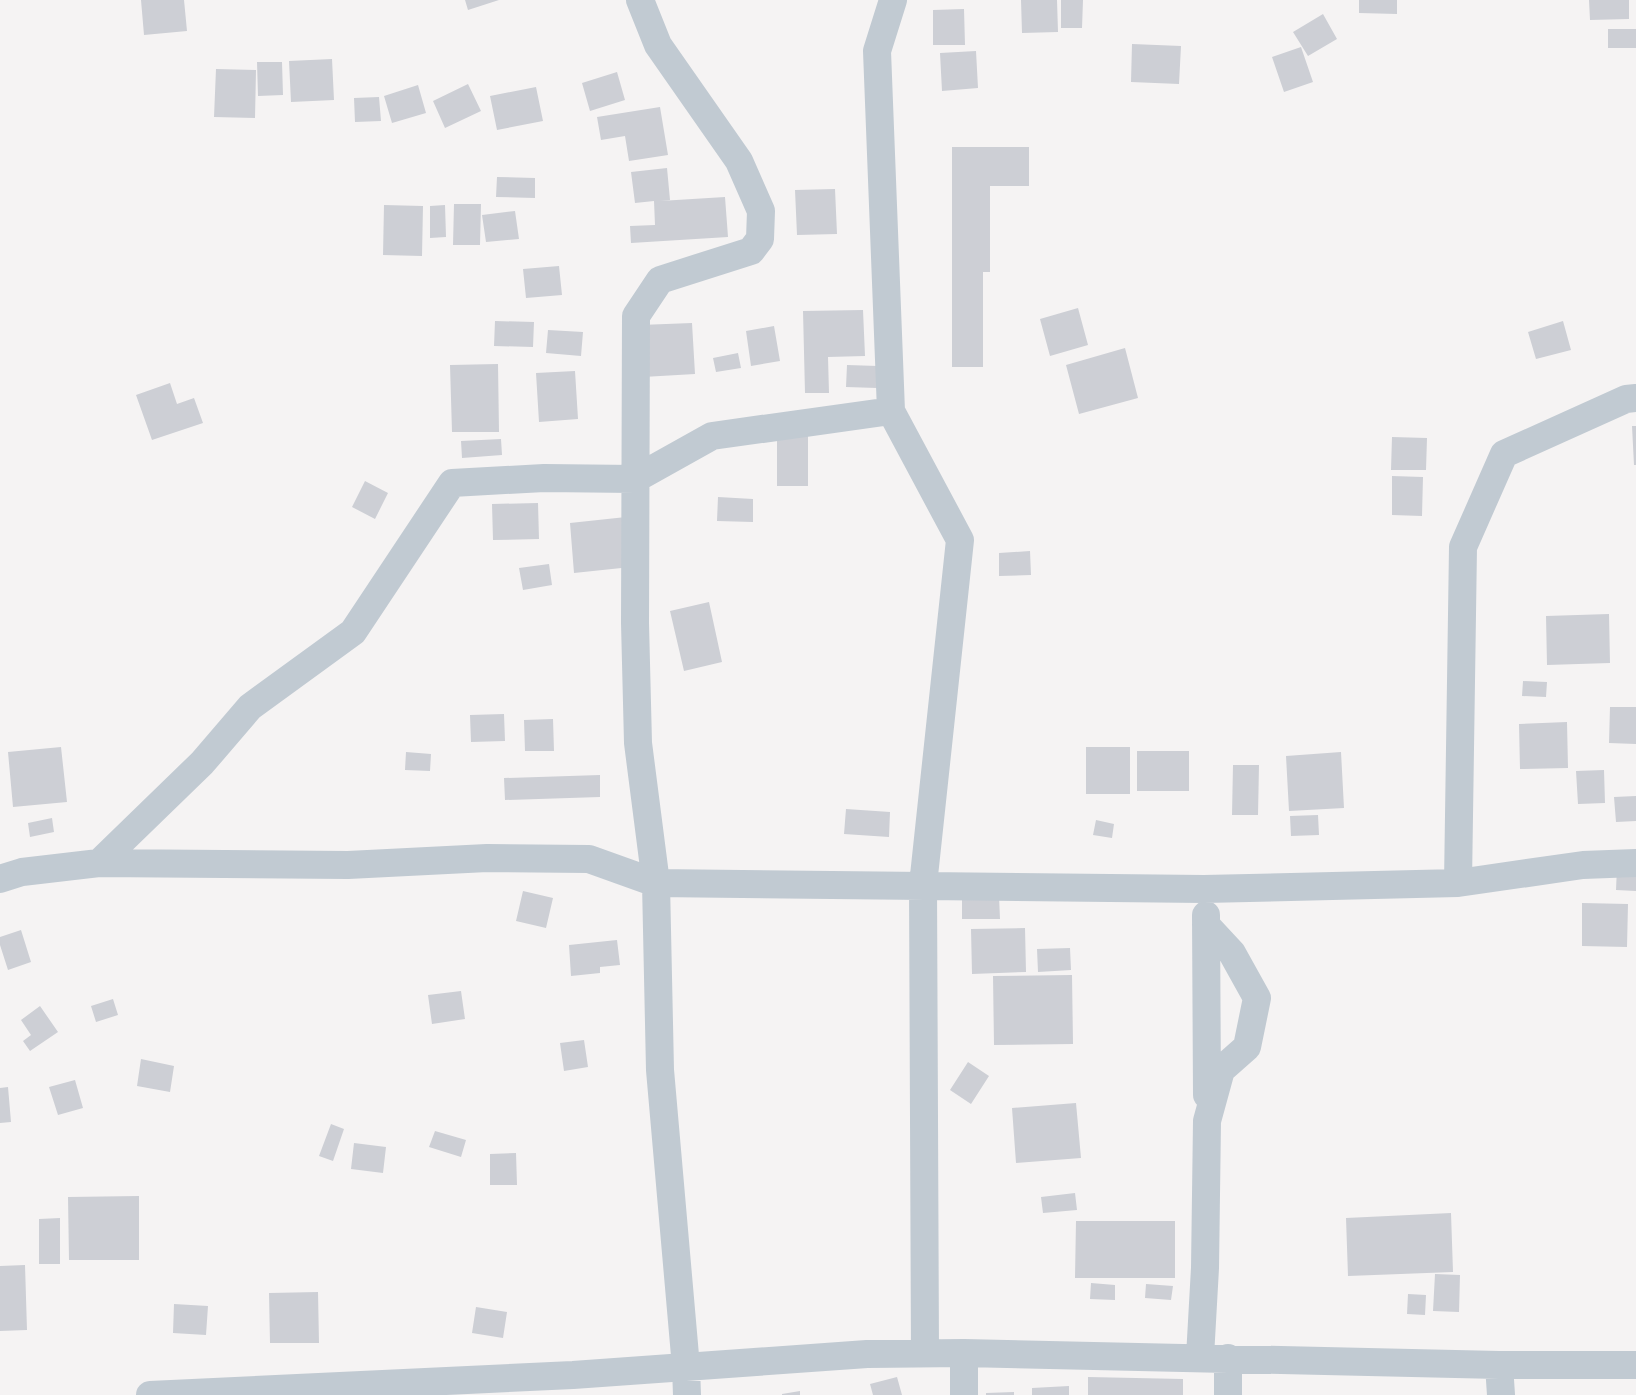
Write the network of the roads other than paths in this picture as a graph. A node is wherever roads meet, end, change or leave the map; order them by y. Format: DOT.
graph roads {
  1 [pos="640,0"];
  2 [pos="893,0"];
  3 [pos="1636,398"];
  4 [pos="891,412"];
  5 [pos="635,479"];
  6 [pos="99,863"];
  7 [pos="1636,863"];
  8 [pos="0,879"];
  9 [pos="656,882"];
  10 [pos="1458,882"];
  11 [pos="923,885"];
  12 [pos="1204,889"];
  13 [pos="1206,925"];
  14 [pos="1207,1122"];
  15 [pos="925,1353"];
  16 [pos="964,1353"];
  17 [pos="1200,1358"];
  18 [pos="1228,1358"];
  19 [pos="1499,1365"];
  20 [pos="1636,1365"];
  21 [pos="686,1367"];
  22 [pos="497,1387"];
  23 [pos="249,1393"];
  24 [pos="150,1395"];
  25 [pos="687,1395"];
  26 [pos="964,1395"];
  27 [pos="1228,1395"];
  28 [pos="1500,1395"];
  1 -- 5 [label="street"];
  2 -- 4 [label="street"];
  3 -- 10 [label="street"];
  4 -- 5 [label="street"];
  4 -- 11 [label="street"];
  5 -- 6 [label="street"];
  5 -- 9 [label="street"];
  6 -- 8 [label="street"];
  6 -- 9 [label="street"];
  7 -- 10 [label="street"];
  9 -- 11 [label="street"];
  9 -- 21 [label="street"];
  10 -- 12 [label="street"];
  11 -- 12 [label="street"];
  11 -- 15 [label="street"];
  12 -- 13 [label="street"];
  13 -- 14 [label="street"];
  13 -- 14 [label="street"];
  14 -- 17 [label="street"];
  15 -- 16 [label="street"];
  15 -- 21 [label="street"];
  16 -- 17 [label="street"];
  16 -- 26 [label="street"];
  17 -- 18 [label="street"];
  18 -- 19 [label="street"];
  18 -- 27 [label="street"];
  19 -- 20 [label="street"];
  19 -- 28 [label="street"];
  21 -- 22 [label="street"];
  21 -- 25 [label="street"];
  22 -- 23 [label="street"];
  23 -- 24 [label="street"];
}
